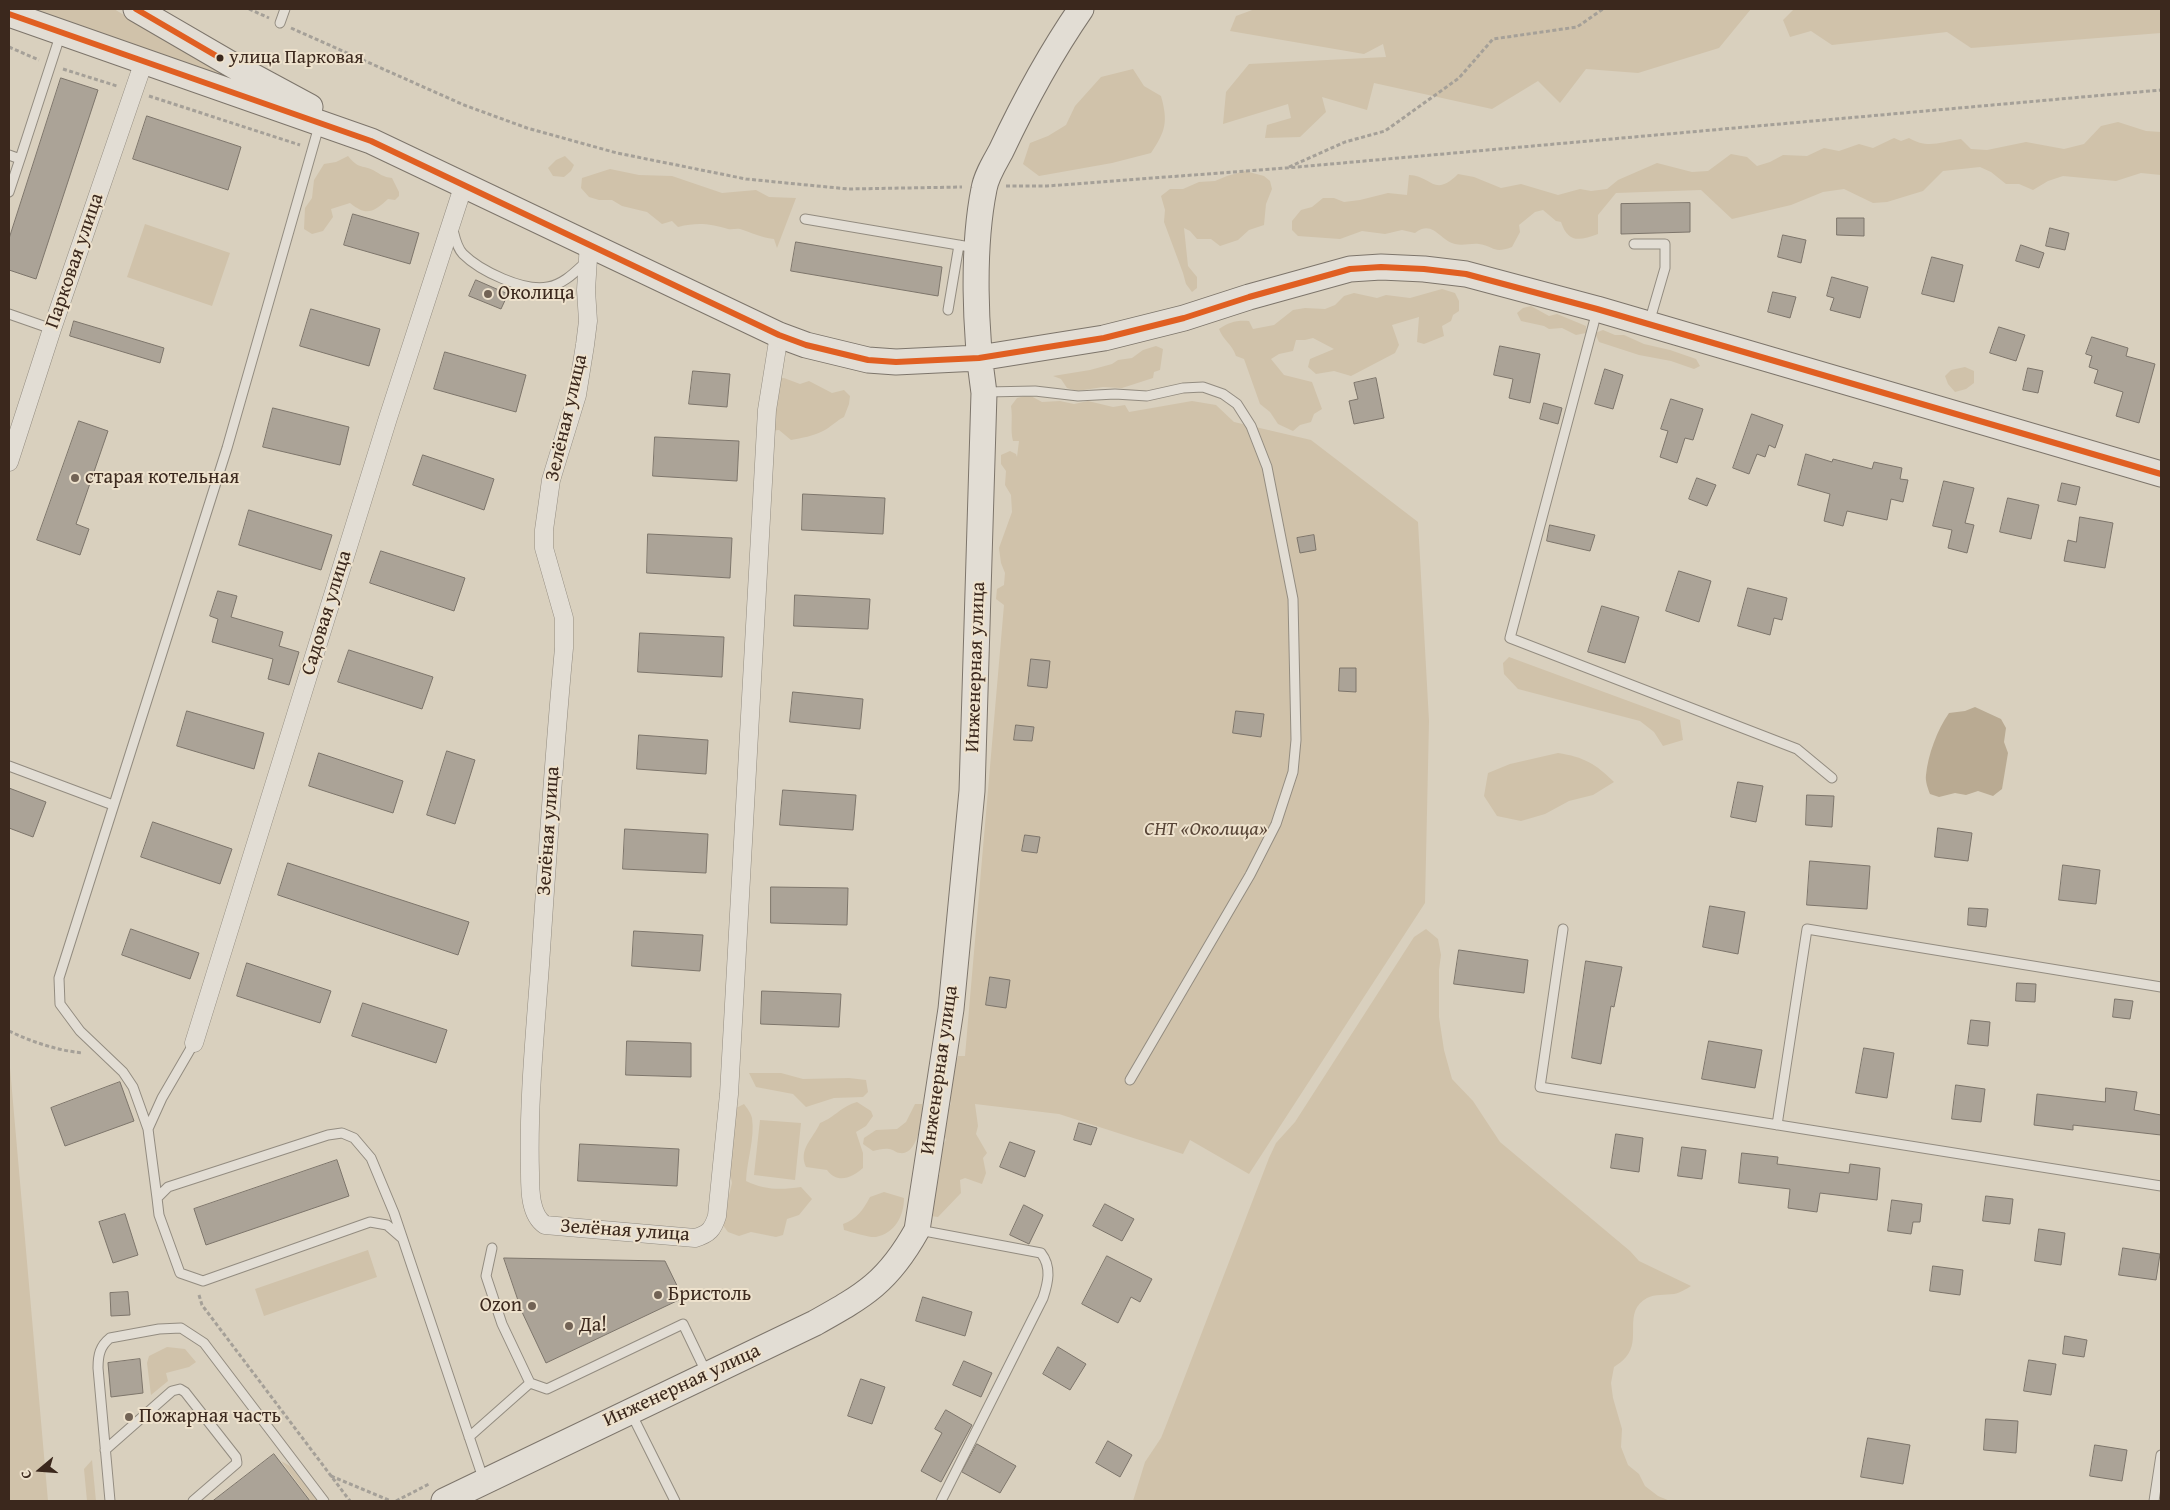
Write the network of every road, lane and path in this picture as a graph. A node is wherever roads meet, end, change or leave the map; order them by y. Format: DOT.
graph roads {
  1 [pos="136,9"];
  2 [pos="249,9"];
  3 [pos="284,9"];
  4 [pos="1081,9"];
  5 [pos="1603,9"];
  6 [pos="9,14"];
  7 [pos="280,23"];
  8 [pos="62,32"];
  9 [pos="9,47"];
  10 [pos="144,61"];
  11 [pos="51,65"];
  12 [pos="2161,90"];
  13 [pos="134,91"];
  14 [pos="320,123"];
  15 [pos="371,141"];
  16 [pos="313,149"];
  17 [pos="9,155"];
  18 [pos="20,159"];
  19 [pos="1286,168"];
  20 [pos="464,184"];
  21 [pos="984,187"];
  22 [pos="9,192"];
  23 [pos="454,214"];
  24 [pos="805,219"];
  25 [pos="1634,244"];
  26 [pos="968,246"];
  27 [pos="588,252"];
  28 [pos="1598,309"];
  29 [pos="948,310"];
  30 [pos="9,314"];
  31 [pos="1649,324"];
  32 [pos="52,329"];
  33 [pos="779,336"];
  34 [pos="979,358"];
  35 [pos="984,392"];
  36 [pos="9,462"];
  37 [pos="2161,474"];
  38 [pos="9,766"];
  39 [pos="1832,778"];
  40 [pos="113,805"];
  41 [pos="1563,930"];
  42 [pos="2161,987"];
  43 [pos="9,1031"];
  44 [pos="194,1043"];
  45 [pos="104,1056"];
  46 [pos="1130,1080"];
  47 [pos="1777,1125"];
  48 [pos="148,1129"];
  49 [pos="2161,1186"];
  50 [pos="157,1198"];
  51 [pos="917,1230"];
  52 [pos="402,1238"];
  53 [pos="492,1248"];
  54 [pos="195,1279"];
  55 [pos="707,1374"];
  56 [pos="530,1383"];
  57 [pos="630,1411"];
  58 [pos="469,1437"];
  59 [pos="105,1450"];
  60 [pos="2161,1455"];
  61 [pos="331,1476"];
  62 [pos="484,1481"];
  63 [pos="110,1501"];
  64 [pos="193,1501"];
  65 [pos="324,1501"];
  66 [pos="350,1501"];
  67 [pos="391,1501"];
  68 [pos="444,1501"];
  69 [pos="675,1501"];
  70 [pos="941,1501"];
  71 [pos="2154,1501"];
  1 -- 15 [label="main road"];
  2 -- 7 [label="path"];
  3 -- 7 [label="lane"];
  4 -- 21 [label="main road, Инженерная улица"];
  5 -- 19 [label="path"];
  6 -- 8 [label="main road"];
  7 -- 21 [label="path"];
  8 -- 10 [label="main road"];
  8 -- 11 [label="lane"];
  9 -- 11 [label="path"];
  10 -- 13 [label="street, Парковая улица"];
  10 -- 14 [label="main road"];
  11 -- 13 [label="path"];
  11 -- 18 [label="lane"];
  12 -- 19 [label="path"];
  13 -- 16 [label="path"];
  13 -- 32 [label="street, Парковая улица"];
  14 -- 15 [label="main road"];
  14 -- 16 [label="lane"];
  15 -- 20 [label="main road"];
  16 -- 40 [label="lane"];
  17 -- 18 [label="lane"];
  18 -- 22 [label="lane"];
  19 -- 21 [label="path"];
  20 -- 23 [label="street, Садовая улица"];
  20 -- 27 [label="main road"];
  21 -- 26 [label="main road, Инженерная улица"];
  23 -- 27 [label="lane"];
  23 -- 44 [label="street, Садовая улица"];
  24 -- 26 [label="lane"];
  25 -- 31 [label="lane"];
  26 -- 29 [label="lane"];
  26 -- 34 [label="main road, Инженерная улица"];
  27 -- 33 [label="main road"];
  27 -- 33 [label="street, Зелёная улица"];
  28 -- 31 [label="main road"];
  28 -- 34 [label="main road"];
  28 -- 39 [label="lane"];
  30 -- 32 [label="lane"];
  31 -- 37 [label="main road"];
  32 -- 36 [label="street, Парковая улица"];
  33 -- 34 [label="main road"];
  34 -- 35 [label="main road, Инженерная улица"];
  35 -- 46 [label="lane"];
  35 -- 51 [label="main road, Инженерная улица"];
  38 -- 40 [label="lane"];
  40 -- 45 [label="lane"];
  41 -- 47 [label="lane"];
  42 -- 47 [label="lane"];
  43 -- 45 [label="path"];
  44 -- 48 [label="lane"];
  45 -- 48 [label="lane"];
  47 -- 49 [label="lane"];
  48 -- 50 [label="lane"];
  50 -- 52 [label="lane"];
  50 -- 54 [label="lane"];
  51 -- 55 [label="main road, Инженерная улица"];
  51 -- 70 [label="lane"];
  52 -- 54 [label="lane"];
  52 -- 58 [label="lane"];
  53 -- 56 [label="lane"];
  54 -- 61 [label="path"];
  55 -- 56 [label="lane"];
  55 -- 57 [label="main road, Инженерная улица"];
  56 -- 58 [label="lane"];
  57 -- 62 [label="main road, Инженерная улица"];
  57 -- 69 [label="lane"];
  58 -- 62 [label="lane"];
  59 -- 63 [label="lane"];
  59 -- 64 [label="lane"];
  59 -- 65 [label="lane"];
  60 -- 71 [label="lane"];
  61 -- 66 [label="path"];
  61 -- 67 [label="path"];
  62 -- 68 [label="main road, Инженерная улица"];
}
